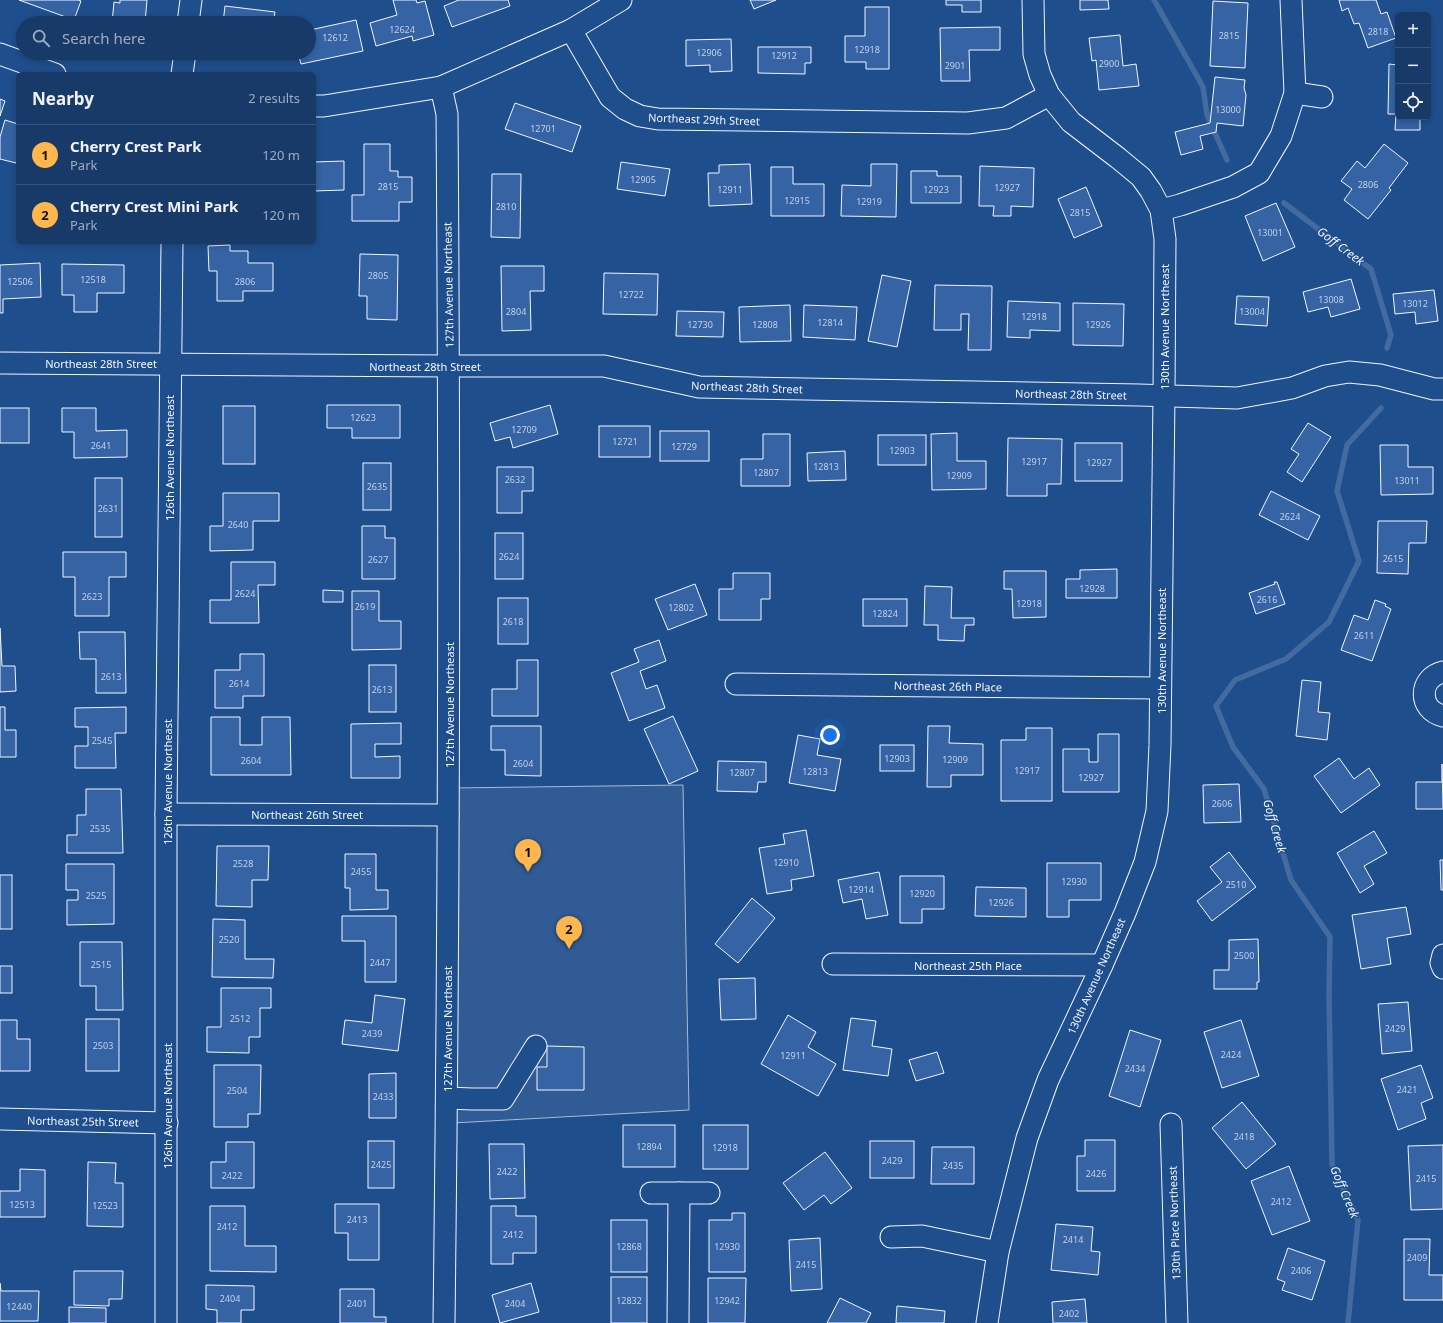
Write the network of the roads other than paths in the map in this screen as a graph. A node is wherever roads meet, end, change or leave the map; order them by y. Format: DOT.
graph roads {
  1 [pos="191,0"];
  2 [pos="621,0"];
  3 [pos="1033,0"];
  4 [pos="1291,0"];
  5 [pos="189,16"];
  6 [pos="572,30"];
  7 [pos="0,54"];
  8 [pos="16,60"];
  9 [pos="16,60"];
  10 [pos="184,60"];
  11 [pos="50,72"];
  12 [pos="182,72"];
  13 [pos="441,87"];
  14 [pos="1295,93"];
  15 [pos="1049,95"];
  16 [pos="1322,97"];
  17 [pos="316,106"];
  18 [pos="1161,210"];
  19 [pos="172,244"];
  20 [pos="0,363"];
  21 [pos="170,364"];
  22 [pos="449,366"];
  23 [pos="1443,389"];
  24 [pos="1164,395"];
  25 [pos="1443,672"];
  26 [pos="736,684"];
  27 [pos="1160,688"];
  28 [pos="1443,716"];
  29 [pos="166,814"];
  30 [pos="448,815"];
  31 [pos="1443,955"];
  32 [pos="833,964"];
  33 [pos="1102,965"];
  34 [pos="1443,968"];
  35 [pos="536,1046"];
  36 [pos="447,1098"];
  37 [pos="0,1119"];
  38 [pos="167,1123"];
  39 [pos="1171,1124"];
  40 [pos="651,1193"];
  41 [pos="679,1193"];
  42 [pos="709,1193"];
  43 [pos="891,1237"];
  44 [pos="998,1252"];
  45 [pos="166,1323"];
  46 [pos="444,1323"];
  47 [pos="678,1323"];
  48 [pos="987,1323"];
  49 [pos="1177,1323"];
  1 -- 5 [label="street"];
  2 -- 6 [label="street"];
  3 -- 15 [label="street, 130th Avenue Northeast"];
  4 -- 14 [label="street"];
  6 -- 13 [label="street"];
  6 -- 15 [label="street, Northeast 29th Street"];
  7 -- 8 [label="street"];
  9 -- 11 [label="street"];
  10 -- 12 [label="street"];
  13 -- 17 [label="street"];
  13 -- 22 [label="street, 127th Avenue Northeast"];
  14 -- 16 [label="street"];
  14 -- 18 [label="street"];
  15 -- 18 [label="street, 130th Avenue Northeast"];
  18 -- 24 [label="street, 130th Avenue Northeast"];
  19 -- 21 [label="street, 126th Avenue Northeast"];
  20 -- 21 [label="street, Northeast 28th Street"];
  21 -- 22 [label="street, Northeast 28th Street"];
  21 -- 29 [label="street, 126th Avenue Northeast"];
  22 -- 24 [label="street, Northeast 28th Street"];
  22 -- 30 [label="street, 127th Avenue Northeast"];
  23 -- 24 [label="street, Northeast 28th Street"];
  24 -- 27 [label="street, 130th Avenue Northeast"];
  25 -- 28 [label="street"];
  26 -- 27 [label="street, Northeast 26th Place"];
  27 -- 33 [label="street, 130th Avenue Northeast"];
  29 -- 30 [label="street, Northeast 26th Street"];
  29 -- 38 [label="street, 126th Avenue Northeast"];
  30 -- 36 [label="street, 127th Avenue Northeast"];
  31 -- 34 [label="street"];
  32 -- 33 [label="street, Northeast 25th Place"];
  33 -- 44 [label="street, 130th Avenue Northeast"];
  35 -- 36 [label="street"];
  36 -- 46 [label="street, 127th Avenue Northeast"];
  37 -- 38 [label="street, Northeast 25th Street"];
  38 -- 45 [label="street, 126th Avenue Northeast"];
  39 -- 49 [label="street, 130th Place Northeast"];
  40 -- 41 [label="street"];
  41 -- 42 [label="street"];
  41 -- 47 [label="street"];
  43 -- 44 [label="street"];
  44 -- 48 [label="street, 130th Avenue Northeast"];
}
